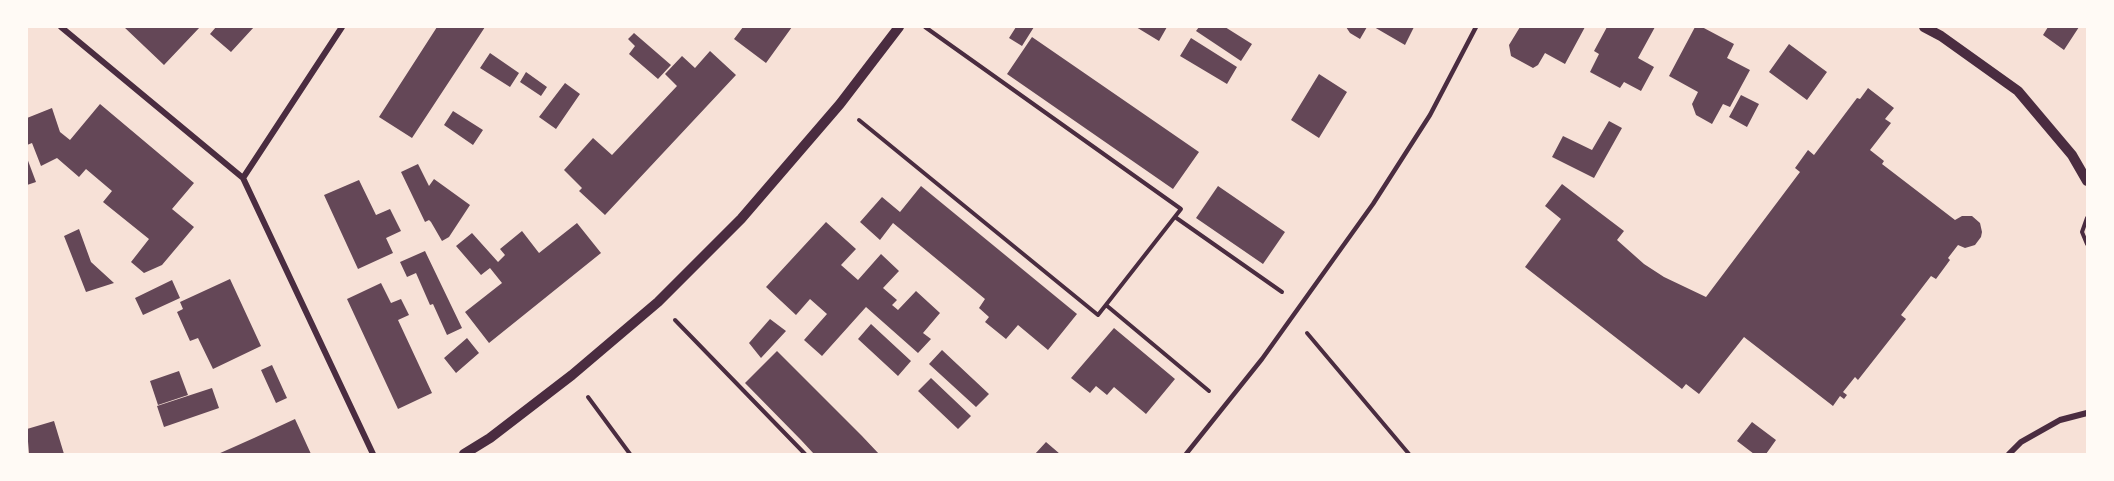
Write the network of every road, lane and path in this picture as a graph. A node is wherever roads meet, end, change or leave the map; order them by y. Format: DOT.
graph roads {
  1 [pos="61,27"];
  2 [pos="342,27"];
  3 [pos="899,27"];
  4 [pos="924,27"];
  5 [pos="1476,27"];
  6 [pos="1924,27"];
  7 [pos="840,104"];
  8 [pos="243,178"];
  9 [pos="2087,181"];
  10 [pos="1175,217"];
  11 [pos="2087,218"];
  12 [pos="2087,244"];
  13 [pos="658,302"];
  14 [pos="1106,305"];
  15 [pos="1301,305"];
  16 [pos="1293,317"];
  17 [pos="572,375"];
  18 [pos="1225,405"];
  19 [pos="2087,413"];
  20 [pos="373,454"];
  21 [pos="464,454"];
  22 [pos="630,454"];
  23 [pos="805,454"];
  24 [pos="1186,454"];
  25 [pos="1409,454"];
  26 [pos="2009,454"];
  1 -- 8 [label="street"];
  2 -- 8 [label="street"];
  3 -- 7 [label="street"];
  4 -- 10 [label="path"];
  5 -- 15 [label="lane"];
  6 -- 9 [label="street"];
  7 -- 13 [label="street"];
  7 -- 14 [label="path"];
  8 -- 20 [label="street"];
  10 -- 14 [label="path"];
  10 -- 15 [label="path"];
  11 -- 12 [label="path"];
  13 -- 17 [label="street"];
  13 -- 23 [label="path"];
  14 -- 18 [label="path"];
  15 -- 16 [label="lane"];
  16 -- 18 [label="lane"];
  16 -- 25 [label="path"];
  17 -- 21 [label="street"];
  17 -- 22 [label="path"];
  18 -- 24 [label="lane"];
  19 -- 26 [label="street"];
}
